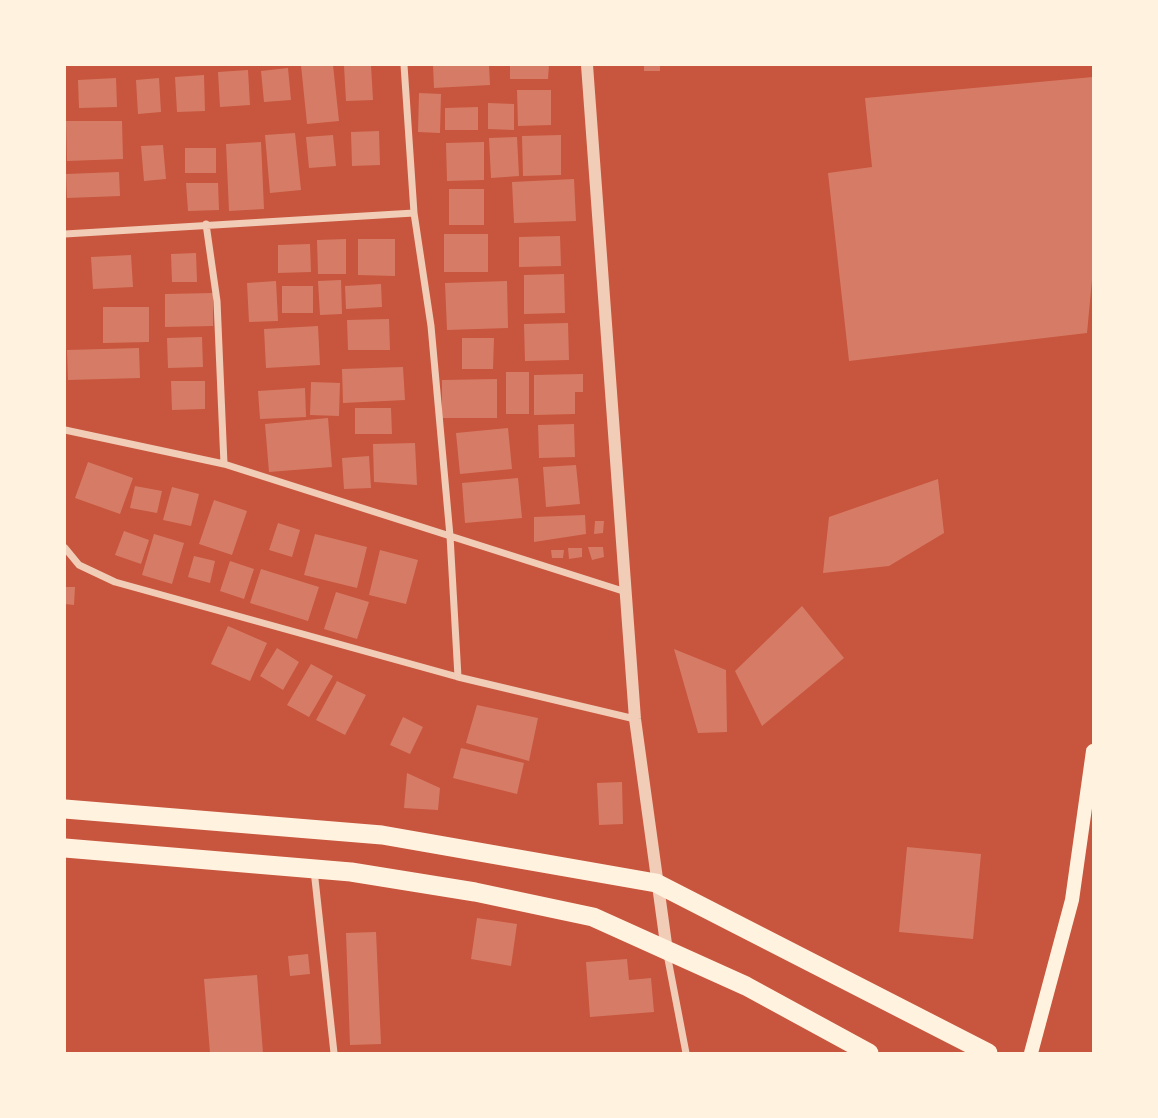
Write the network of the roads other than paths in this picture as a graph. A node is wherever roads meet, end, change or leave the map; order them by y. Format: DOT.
graph roads {
  1 [pos="404,65"];
  2 [pos="587,65"];
  3 [pos="414,213"];
  4 [pos="206,224"];
  5 [pos="65,234"];
  6 [pos="65,430"];
  7 [pos="224,464"];
  8 [pos="450,536"];
  9 [pos="65,548"];
  10 [pos="626,592"];
  11 [pos="458,677"];
  12 [pos="635,719"];
  13 [pos="1093,751"];
  14 [pos="65,809"];
  15 [pos="65,848"];
  16 [pos="314,867"];
  17 [pos="656,883"];
  18 [pos="667,951"];
  19 [pos="334,1053"];
  20 [pos="686,1053"];
  21 [pos="869,1053"];
  22 [pos="988,1053"];
  23 [pos="1031,1053"];
  1 -- 3 [label="street"];
  2 -- 10 [label="street"];
  3 -- 4 [label="street"];
  3 -- 8 [label="street"];
  4 -- 5 [label="street"];
  4 -- 7 [label="street"];
  6 -- 7 [label="street"];
  7 -- 8 [label="street"];
  8 -- 10 [label="street"];
  8 -- 11 [label="street"];
  9 -- 11 [label="street"];
  10 -- 12 [label="street"];
  11 -- 12 [label="street"];
  12 -- 17 [label="street"];
  13 -- 23 [label="main road"];
  14 -- 17 [label="highway"];
  15 -- 16 [label="highway"];
  16 -- 18 [label="highway"];
  16 -- 19 [label="street"];
  17 -- 18 [label="street"];
  17 -- 22 [label="highway"];
  18 -- 20 [label="street"];
  18 -- 21 [label="highway"];
}
